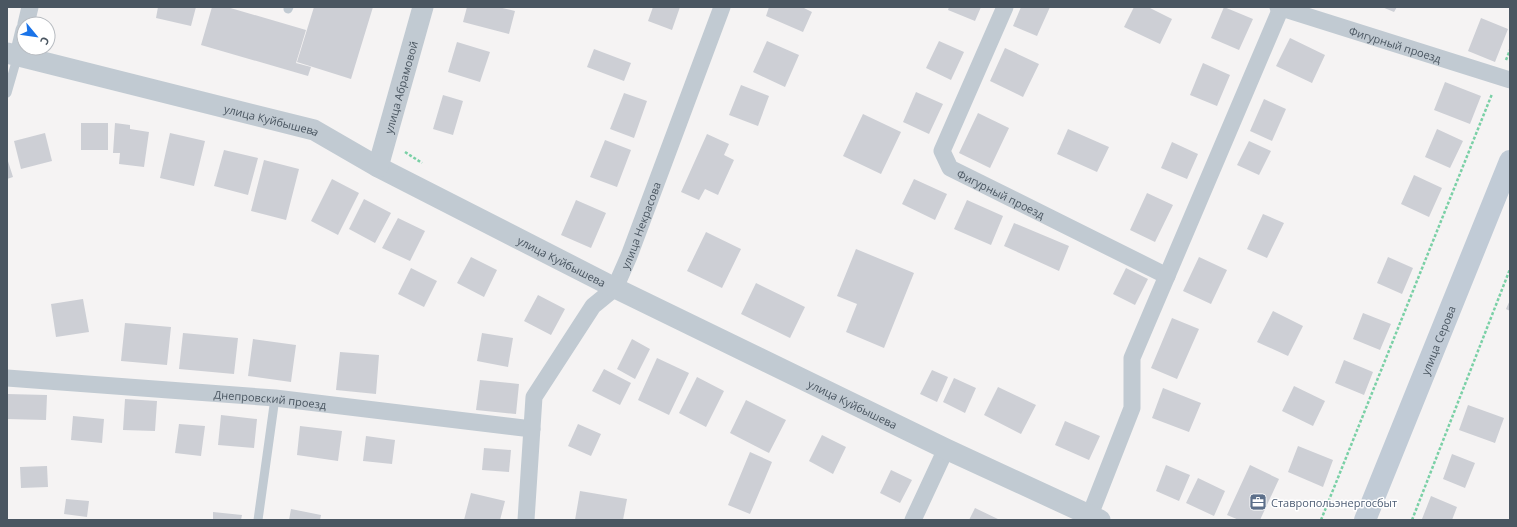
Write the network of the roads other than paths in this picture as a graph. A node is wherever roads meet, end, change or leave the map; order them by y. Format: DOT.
graph roads {
  1 [pos="423,7"];
  2 [pos="722,7"];
  3 [pos="1004,7"];
  4 [pos="1280,8"];
  5 [pos="12,54"];
  6 [pos="1505,78"];
  7 [pos="7,93"];
  8 [pos="1510,161"];
  9 [pos="378,167"];
  10 [pos="1167,276"];
  11 [pos="615,288"];
  12 [pos="7,378"];
  13 [pos="275,398"];
  14 [pos="532,429"];
  15 [pos="946,449"];
  16 [pos="1095,518"];
  17 [pos="258,520"];
  18 [pos="526,520"];
  19 [pos="913,520"];
  20 [pos="1365,520"];
  1 -- 9 [label="street, улица Абрамовой"];
  2 -- 11 [label="street, улица Некрасова"];
  3 -- 10 [label="street, Фигурный проезд"];
  4 -- 6 [label="street, Фигурный проезд"];
  4 -- 10 [label="street, Фигурный проезд"];
  5 -- 7 [label="lane"];
  5 -- 9 [label="street, улица Куйбышева"];
  8 -- 20 [label="main road, улица Серова"];
  9 -- 11 [label="street, улица Куйбышева"];
  10 -- 16 [label="street, Фигурный проезд"];
  11 -- 14 [label="street, улица Некрасова"];
  11 -- 15 [label="street, улица Куйбышева"];
  12 -- 13 [label="street, Днепровский проезд"];
  13 -- 14 [label="street, Днепровский проезд"];
  13 -- 17 [label="lane"];
  14 -- 18 [label="street, улица Некрасова"];
  15 -- 16 [label="street, улица Куйбышева"];
  15 -- 19 [label="street"];
}
